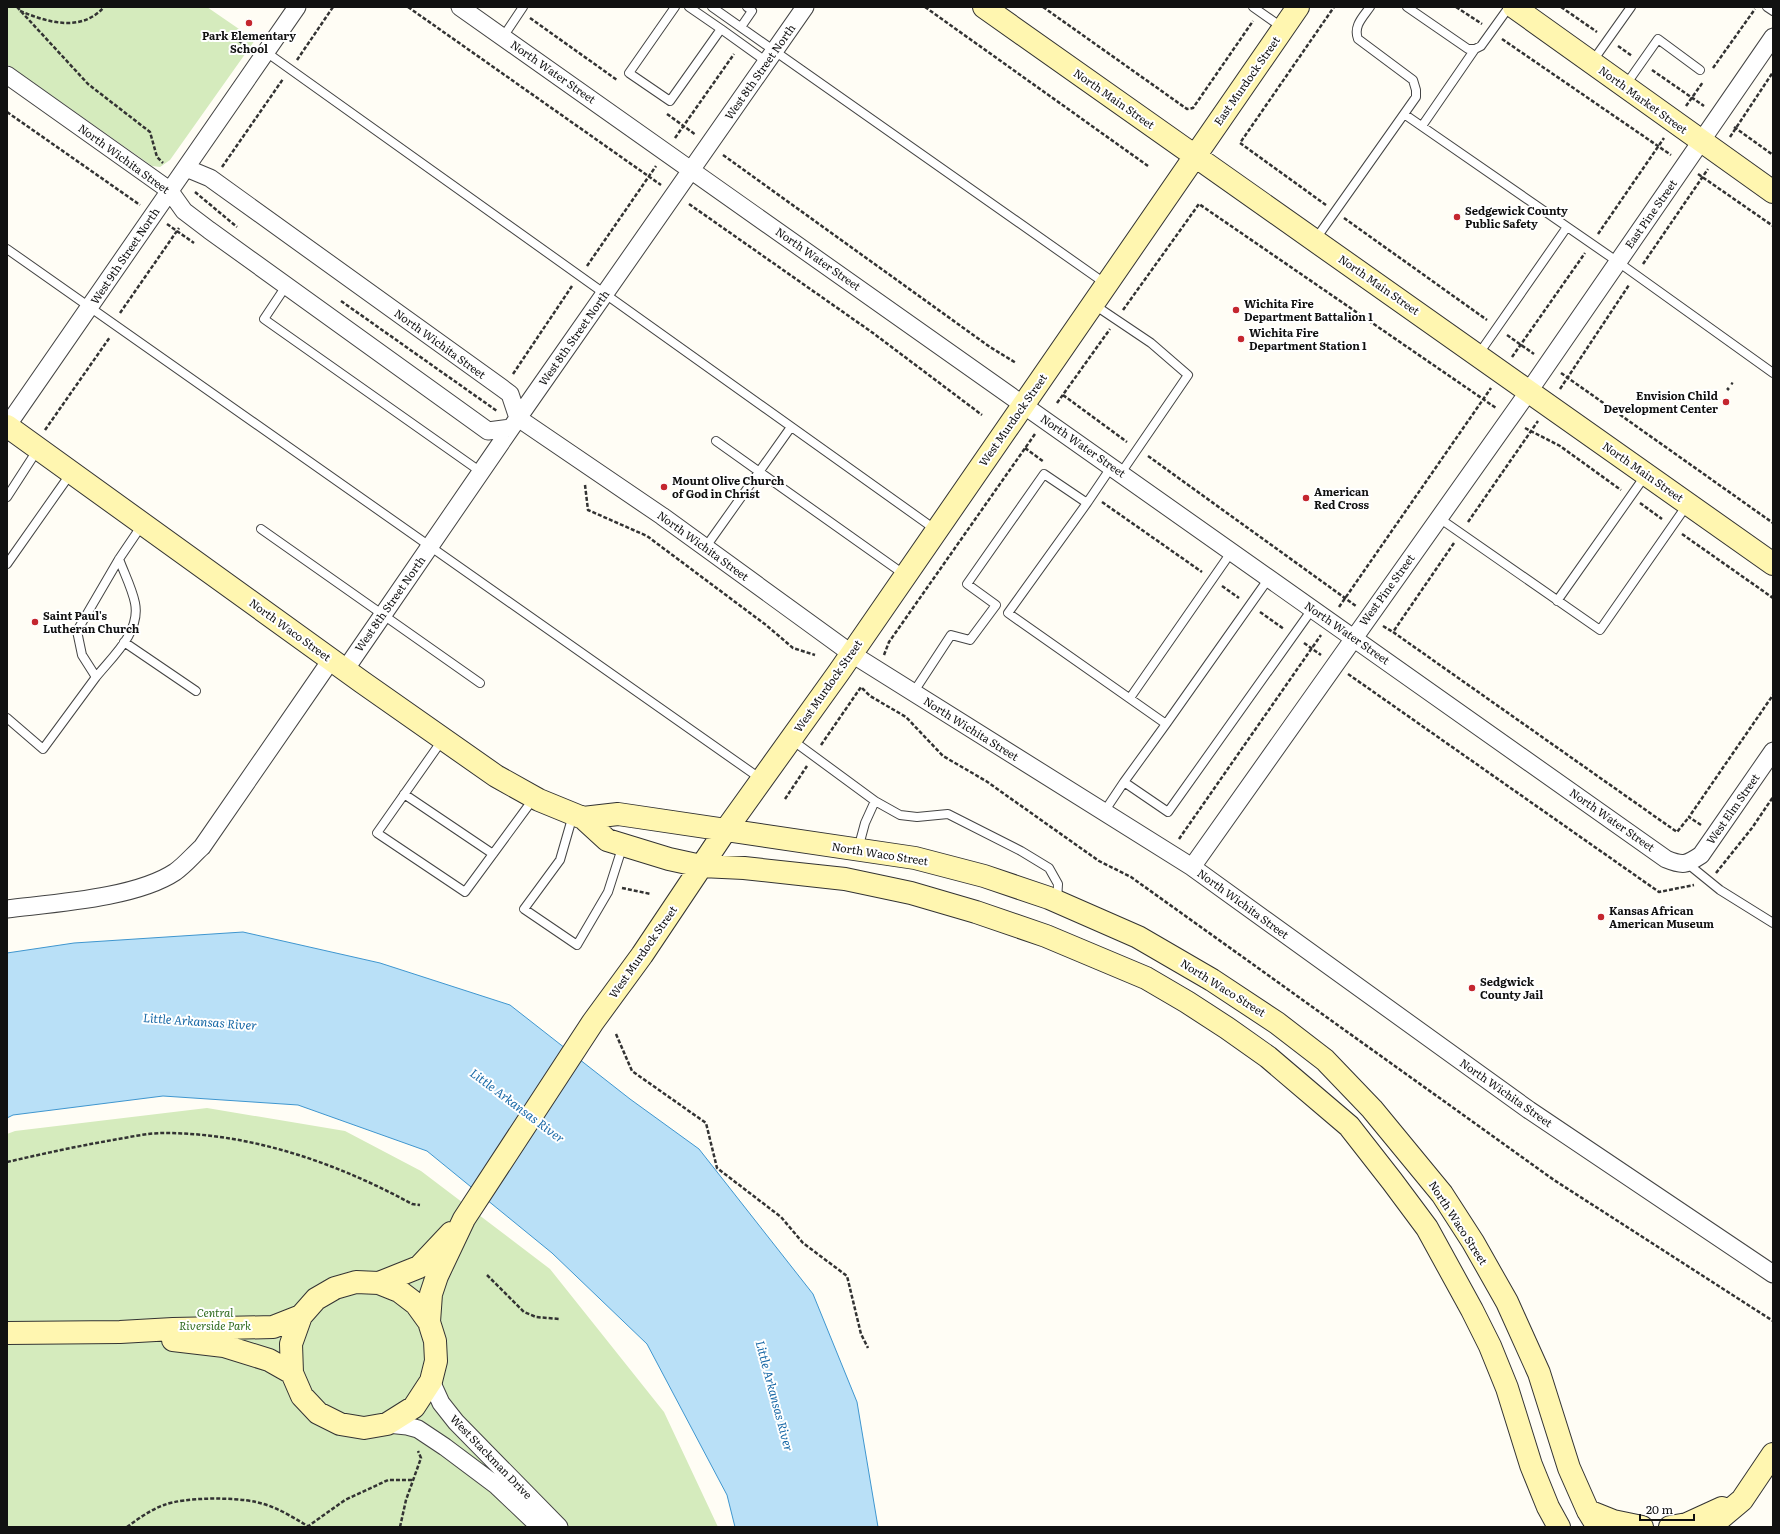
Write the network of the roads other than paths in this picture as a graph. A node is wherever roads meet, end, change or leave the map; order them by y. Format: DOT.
graph roads {
  1 [pos="297,7"];
  2 [pos="460,7"];
  3 [pos="675,7"];
  4 [pos="689,7"];
  5 [pos="712,7"];
  6 [pos="747,7"];
  7 [pos="805,7"];
  8 [pos="984,7"];
  9 [pos="1298,7"];
  10 [pos="1370,7"];
  11 [pos="1407,7"];
  12 [pos="1509,7"];
  13 [pos="1514,7"];
  14 [pos="1631,7"];
  15 [pos="1767,7"];
  16 [pos="521,9"];
  17 [pos="1256,9"];
  18 [pos="1773,11"];
  19 [pos="741,27"];
  20 [pos="721,29"];
  21 [pos="1283,29"];
  22 [pos="502,37"];
  23 [pos="1773,37"];
  24 [pos="1475,49"];
  25 [pos="264,54"];
  26 [pos="771,56"];
  27 [pos="1591,62"];
  28 [pos="1700,70"];
  29 [pos="7,75"];
  30 [pos="1624,86"];
  31 [pos="1404,114"];
  32 [pos="1422,126"];
  33 [pos="1710,147"];
  34 [pos="1195,156"];
  35 [pos="186,168"];
  36 [pos="692,170"];
  37 [pos="169,190"];
  38 [pos="1773,192"];
  39 [pos="1567,227"];
  40 [pos="1315,240"];
  41 [pos="7,249"];
  42 [pos="1618,262"];
  43 [pos="1107,284"];
  44 [pos="286,286"];
  45 [pos="605,295"];
  46 [pos="1093,304"];
  47 [pos="90,306"];
  48 [pos="1478,355"];
  49 [pos="1773,373"];
  50 [pos="1529,391"];
  51 [pos="1024,404"];
  52 [pos="514,423"];
  53 [pos="7,426"];
  54 [pos="791,427"];
  55 [pos="40,441"];
  56 [pos="716,441"];
  57 [pos="1117,470"];
  58 [pos="71,472"];
  59 [pos="481,472"];
  60 [pos="759,472"];
  61 [pos="1646,474"];
  62 [pos="7,497"];
  63 [pos="1087,503"];
  64 [pos="1688,504"];
  65 [pos="1439,518"];
  66 [pos="143,524"];
  67 [pos="261,529"];
  68 [pos="936,531"];
  69 [pos="430,546"];
  70 [pos="705,548"];
  71 [pos="1232,551"];
  72 [pos="119,559"];
  73 [pos="7,564"];
  74 [pos="1773,564"];
  75 [pos="906,576"];
  76 [pos="1269,578"];
  77 [pos="1557,601"];
  78 [pos="996,605"];
  79 [pos="1313,608"];
  80 [pos="1008,613"];
  81 [pos="383,614"];
  82 [pos="1353,637"];
  83 [pos="124,642"];
  84 [pos="852,654"];
  85 [pos="338,665"];
  86 [pos="96,677"];
  87 [pos="480,683"];
  88 [pos="196,691"];
  89 [pos="913,693"];
  90 [pos="1130,698"];
  91 [pos="7,718"];
  92 [pos="1166,724"];
  93 [pos="443,738"];
  94 [pos="791,740"];
  95 [pos="1773,751"];
  96 [pos="762,780"];
  97 [pos="1124,782"];
  98 [pos="404,794"];
  99 [pos="534,798"];
  100 [pos="874,801"];
  101 [pos="1104,812"];
  102 [pos="578,816"];
  103 [pos="726,830"];
  104 [pos="623,845"];
  105 [pos="858,850"];
  106 [pos="493,854"];
  107 [pos="1688,864"];
  108 [pos="701,866"];
  109 [pos="1192,867"];
  110 [pos="1056,902"];
  111 [pos="7,909"];
  112 [pos="1773,923"];
  113 [pos="464,1218"];
  114 [pos="1773,1274"];
  115 [pos="379,1283"];
  116 [pos="301,1316"];
  117 [pos="429,1322"];
  118 [pos="120,1332"];
  119 [pos="7,1333"];
  120 [pos="292,1374"];
  121 [pos="431,1380"];
  122 [pos="387,1424"];
  123 [pos="1773,1454"];
  124 [pos="1742,1500"];
  125 [pos="1593,1519"];
  126 [pos="540,1527"];
  127 [pos="559,1527"];
  128 [pos="1559,1527"];
  129 [pos="1642,1527"];
  130 [pos="1670,1527"];
  131 [pos="1710,1527"];
  132 [pos="1737,1527"];
  1 -- 25 [label="street, West 9th Street North"];
  2 -- 22 [label="street, North Water Street"];
  3 -- 20 [label="lane"];
  4 -- 20 [label="lane"];
  5 -- 19 [label="lane"];
  6 -- 19 [label="lane"];
  7 -- 26 [label="street, West 8th Street North"];
  8 -- 34 [label="street, North Main Street"];
  9 -- 21 [label="street, East Murdock Street"];
  10 -- 31 [label="lane"];
  11 -- 24 [label="lane"];
  12 -- 24 [label="lane"];
  13 -- 27 [label="street, North Market Street"];
  14 -- 27 [label="lane"];
  15 -- 18 [label="lane"];
  16 -- 22 [label="lane"];
  17 -- 21 [label="lane"];
  19 -- 26 [label="lane"];
  20 -- 26 [label="lane"];
  21 -- 34 [label="street, East Murdock Street"];
  22 -- 36 [label="street, North Water Street"];
  23 -- 33 [label="street, East Pine Street"];
  24 -- 32 [label="lane"];
  25 -- 35 [label="street, West 9th Street North"];
  25 -- 45 [label="lane"];
  26 -- 36 [label="street, West 8th Street North"];
  26 -- 43 [label="lane"];
  27 -- 30 [label="street, North Market Street"];
  28 -- 30 [label="lane"];
  29 -- 37 [label="street, North Wichita Street"];
  30 -- 33 [label="street, North Market Street"];
  31 -- 32 [label="lane"];
  31 -- 40 [label="lane"];
  32 -- 39 [label="lane"];
  33 -- 38 [label="street, North Market Street"];
  33 -- 42 [label="street, East Pine Street"];
  34 -- 40 [label="street, North Main Street"];
  34 -- 43 [label="street, West Murdock Street"];
  35 -- 37 [label="street, West 9th Street North"];
  35 -- 52 [label="street, North Wichita Street"];
  36 -- 45 [label="street, West 8th Street North"];
  36 -- 51 [label="street, North Water Street"];
  37 -- 44 [label="street, North Wichita Street"];
  37 -- 47 [label="street, West 9th Street North"];
  39 -- 42 [label="lane"];
  39 -- 48 [label="lane"];
  40 -- 48 [label="street, North Main Street"];
  41 -- 47 [label="lane"];
  42 -- 49 [label="lane"];
  42 -- 50 [label="street, East Pine Street"];
  43 -- 46 [label="street, West Murdock Street"];
  44 -- 52 [label="street, North Wichita Street"];
  44 -- 59 [label="lane"];
  45 -- 52 [label="street, West 8th Street North"];
  45 -- 54 [label="lane"];
  46 -- 51 [label="street, West Murdock Street"];
  46 -- 57 [label="lane"];
  47 -- 53 [label="street, West 9th Street North"];
  47 -- 69 [label="lane"];
  48 -- 50 [label="street, North Main Street"];
  50 -- 61 [label="street, North Main Street"];
  50 -- 65 [label="street, West Pine Street"];
  51 -- 57 [label="street, North Water Street"];
  51 -- 68 [label="street, West Murdock Street"];
  52 -- 59 [label="street, West 8th Street North"];
  52 -- 70 [label="street, North Wichita Street"];
  53 -- 55 [label="street, North Waco Street"];
  54 -- 60 [label="lane"];
  54 -- 68 [label="lane"];
  55 -- 58 [label="street, North Waco Street"];
  55 -- 62 [label="lane"];
  56 -- 60 [label="lane"];
  57 -- 63 [label="lane"];
  57 -- 71 [label="street, North Water Street"];
  58 -- 66 [label="street, North Waco Street"];
  58 -- 73 [label="lane"];
  59 -- 69 [label="street, West 8th Street North"];
  60 -- 70 [label="lane"];
  60 -- 75 [label="lane"];
  61 -- 64 [label="street, North Main Street"];
  61 -- 77 [label="lane"];
  63 -- 78 [label="lane"];
  63 -- 80 [label="lane"];
  64 -- 74 [label="street, North Main Street"];
  64 -- 77 [label="lane"];
  65 -- 77 [label="lane"];
  65 -- 82 [label="street, West Pine Street"];
  66 -- 72 [label="lane"];
  66 -- 85 [label="street, North Waco Street"];
  67 -- 81 [label="lane"];
  68 -- 75 [label="street, West Murdock Street"];
  69 -- 81 [label="street, West 8th Street North"];
  69 -- 96 [label="lane"];
  70 -- 84 [label="street, North Wichita Street"];
  71 -- 76 [label="street, North Water Street"];
  71 -- 90 [label="lane"];
  72 -- 83 [label="lane"];
  72 -- 86 [label="lane"];
  75 -- 84 [label="street, West Murdock Street"];
  76 -- 79 [label="street, North Water Street"];
  76 -- 92 [label="lane"];
  78 -- 80 [label="lane"];
  78 -- 89 [label="lane"];
  79 -- 82 [label="street, North Water Street"];
  79 -- 97 [label="lane"];
  80 -- 90 [label="lane"];
  81 -- 85 [label="street, West 8th Street North"];
  81 -- 87 [label="lane"];
  82 -- 107 [label="street, North Water Street"];
  82 -- 109 [label="street, West Pine Street"];
  83 -- 86 [label="lane"];
  83 -- 88 [label="lane"];
  84 -- 89 [label="street, North Wichita Street"];
  84 -- 94 [label="street, West Murdock Street"];
  85 -- 93 [label="street, North Waco Street"];
  85 -- 111 [label="street, West 8th Street North"];
  86 -- 91 [label="lane"];
  89 -- 101 [label="street, North Wichita Street"];
  90 -- 92 [label="lane"];
  92 -- 97 [label="lane"];
  93 -- 98 [label="lane"];
  93 -- 99 [label="street, North Waco Street"];
  94 -- 96 [label="street, West Murdock Street"];
  94 -- 100 [label="lane"];
  95 -- 107 [label="street, West Elm Street"];
  96 -- 103 [label="street, West Murdock Street"];
  97 -- 101 [label="lane"];
  98 -- 106 [label="lane"];
  98 -- 106 [label="lane"];
  99 -- 102 [label="street, North Waco Street"];
  99 -- 106 [label="lane"];
  100 -- 105 [label="lane"];
  100 -- 110 [label="lane"];
  101 -- 109 [label="street, North Wichita Street"];
  102 -- 103 [label="street, North Waco Street"];
  102 -- 104 [label="street, North Waco Street"];
  102 -- 104 [label="lane"];
  103 -- 105 [label="street, North Waco Street"];
  103 -- 108 [label="street, West Murdock Street"];
  104 -- 108 [label="street, North Waco Street"];
  105 -- 110 [label="street, North Waco Street"];
  107 -- 112 [label="lane"];
  108 -- 113 [label="street, West Murdock Street"];
  108 -- 128 [label="street, North Waco Street"];
  109 -- 114 [label="street, North Wichita Street"];
  110 -- 125 [label="street, North Waco Street"];
  113 -- 115 [label="street, West Murdock Street"];
  113 -- 117 [label="street, West Murdock Street"];
  115 -- 116 [label="street, West Murdock Street"];
  115 -- 117 [label="street, West Murdock Street"];
  116 -- 118 [label="street"];
  116 -- 120 [label="street, West Murdock Street"];
  117 -- 121 [label="street, West Murdock Street"];
  118 -- 119 [label="street"];
  118 -- 120 [label="street"];
  120 -- 122 [label="street, West Murdock Street"];
  121 -- 122 [label="street, West Murdock Street"];
  121 -- 127 [label="street, West Stackman Drive"];
  122 -- 126 [label="street, West Stackman Drive"];
  123 -- 124 [label="street"];
  124 -- 130 [label="street"];
  124 -- 131 [label="street"];
  124 -- 132 [label="street"];
  125 -- 129 [label="street"];
}
